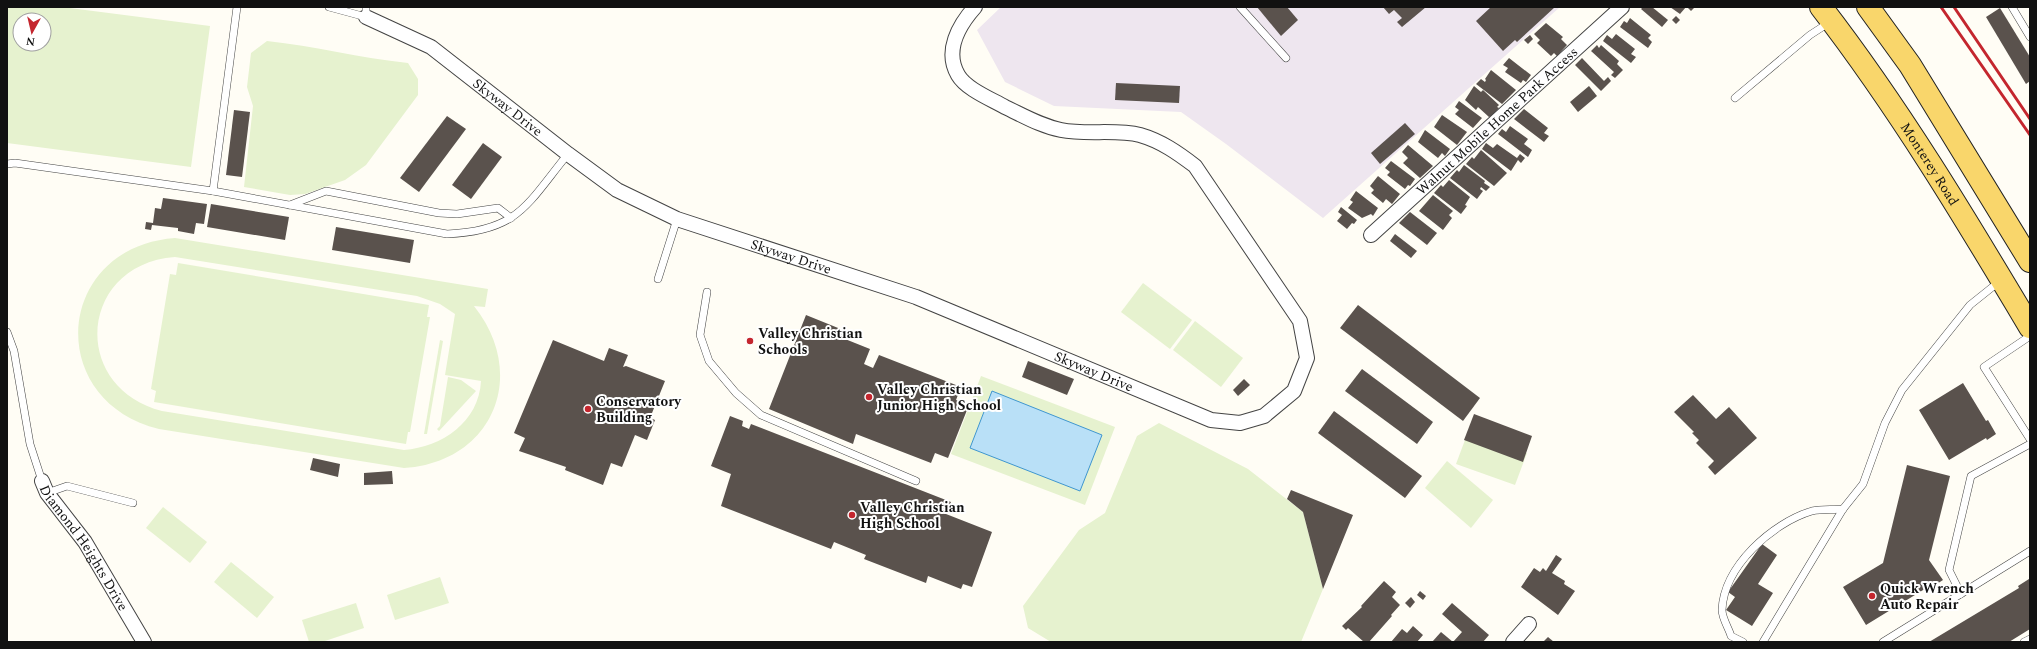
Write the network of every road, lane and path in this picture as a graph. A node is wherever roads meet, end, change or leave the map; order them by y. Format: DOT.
graph roads {
  1 [pos="237,7"];
  2 [pos="330,7"];
  3 [pos="975,7"];
  4 [pos="1622,7"];
  5 [pos="1868,7"];
  6 [pos="2012,7"];
  7 [pos="1244,8"];
  8 [pos="366,12"];
  9 [pos="1826,14"];
  10 [pos="2030,37"];
  11 [pos="1286,58"];
  12 [pos="1735,98"];
  13 [pos="568,154"];
  14 [pos="7,164"];
  15 [pos="213,191"];
  16 [pos="289,205"];
  17 [pos="512,218"];
  18 [pos="677,219"];
  19 [pos="1371,235"];
  20 [pos="2030,261"];
  21 [pos="658,279"];
  22 [pos="2002,280"];
  23 [pos="707,292"];
  24 [pos="2030,327"];
  25 [pos="7,332"];
  26 [pos="2030,336"];
  27 [pos="2030,439"];
  28 [pos="2030,444"];
  29 [pos="916,481"];
  30 [pos="45,487"];
  31 [pos="133,503"];
  32 [pos="1843,509"];
  33 [pos="2030,551"];
  34 [pos="1960,594"];
  35 [pos="1529,624"];
  36 [pos="2030,638"];
  37 [pos="144,642"];
  38 [pos="1513,642"];
  39 [pos="1743,642"];
  40 [pos="1763,642"];
  41 [pos="1882,642"];
  42 [pos="2024,642"];
  1 -- 15 [label="lane"];
  2 -- 8 [label="lane"];
  3 -- 18 [label="street, Skyway Drive"];
  4 -- 19 [label="street, Walnut Mobile Home Park Access"];
  5 -- 20 [label="main road"];
  6 -- 10 [label="lane"];
  7 -- 11 [label="lane"];
  8 -- 13 [label="street, Skyway Drive"];
  9 -- 12 [label="lane"];
  9 -- 22 [label="main road, Monterey Road"];
  13 -- 17 [label="lane"];
  13 -- 18 [label="street, Skyway Drive"];
  14 -- 15 [label="lane"];
  15 -- 16 [label="lane"];
  16 -- 17 [label="lane"];
  16 -- 17 [label="lane"];
  18 -- 21 [label="lane"];
  22 -- 24 [label="main road, Monterey Road"];
  22 -- 32 [label="lane"];
  23 -- 29 [label="lane"];
  25 -- 30 [label="lane, Diamond Heights Drive"];
  26 -- 27 [label="lane"];
  28 -- 34 [label="lane"];
  30 -- 31 [label="lane"];
  30 -- 37 [label="street, Diamond Heights Drive"];
  32 -- 39 [label="lane"];
  32 -- 40 [label="lane"];
  33 -- 34 [label="lane"];
  34 -- 41 [label="lane"];
  35 -- 38 [label="street"];
  36 -- 42 [label="lane"];
}
